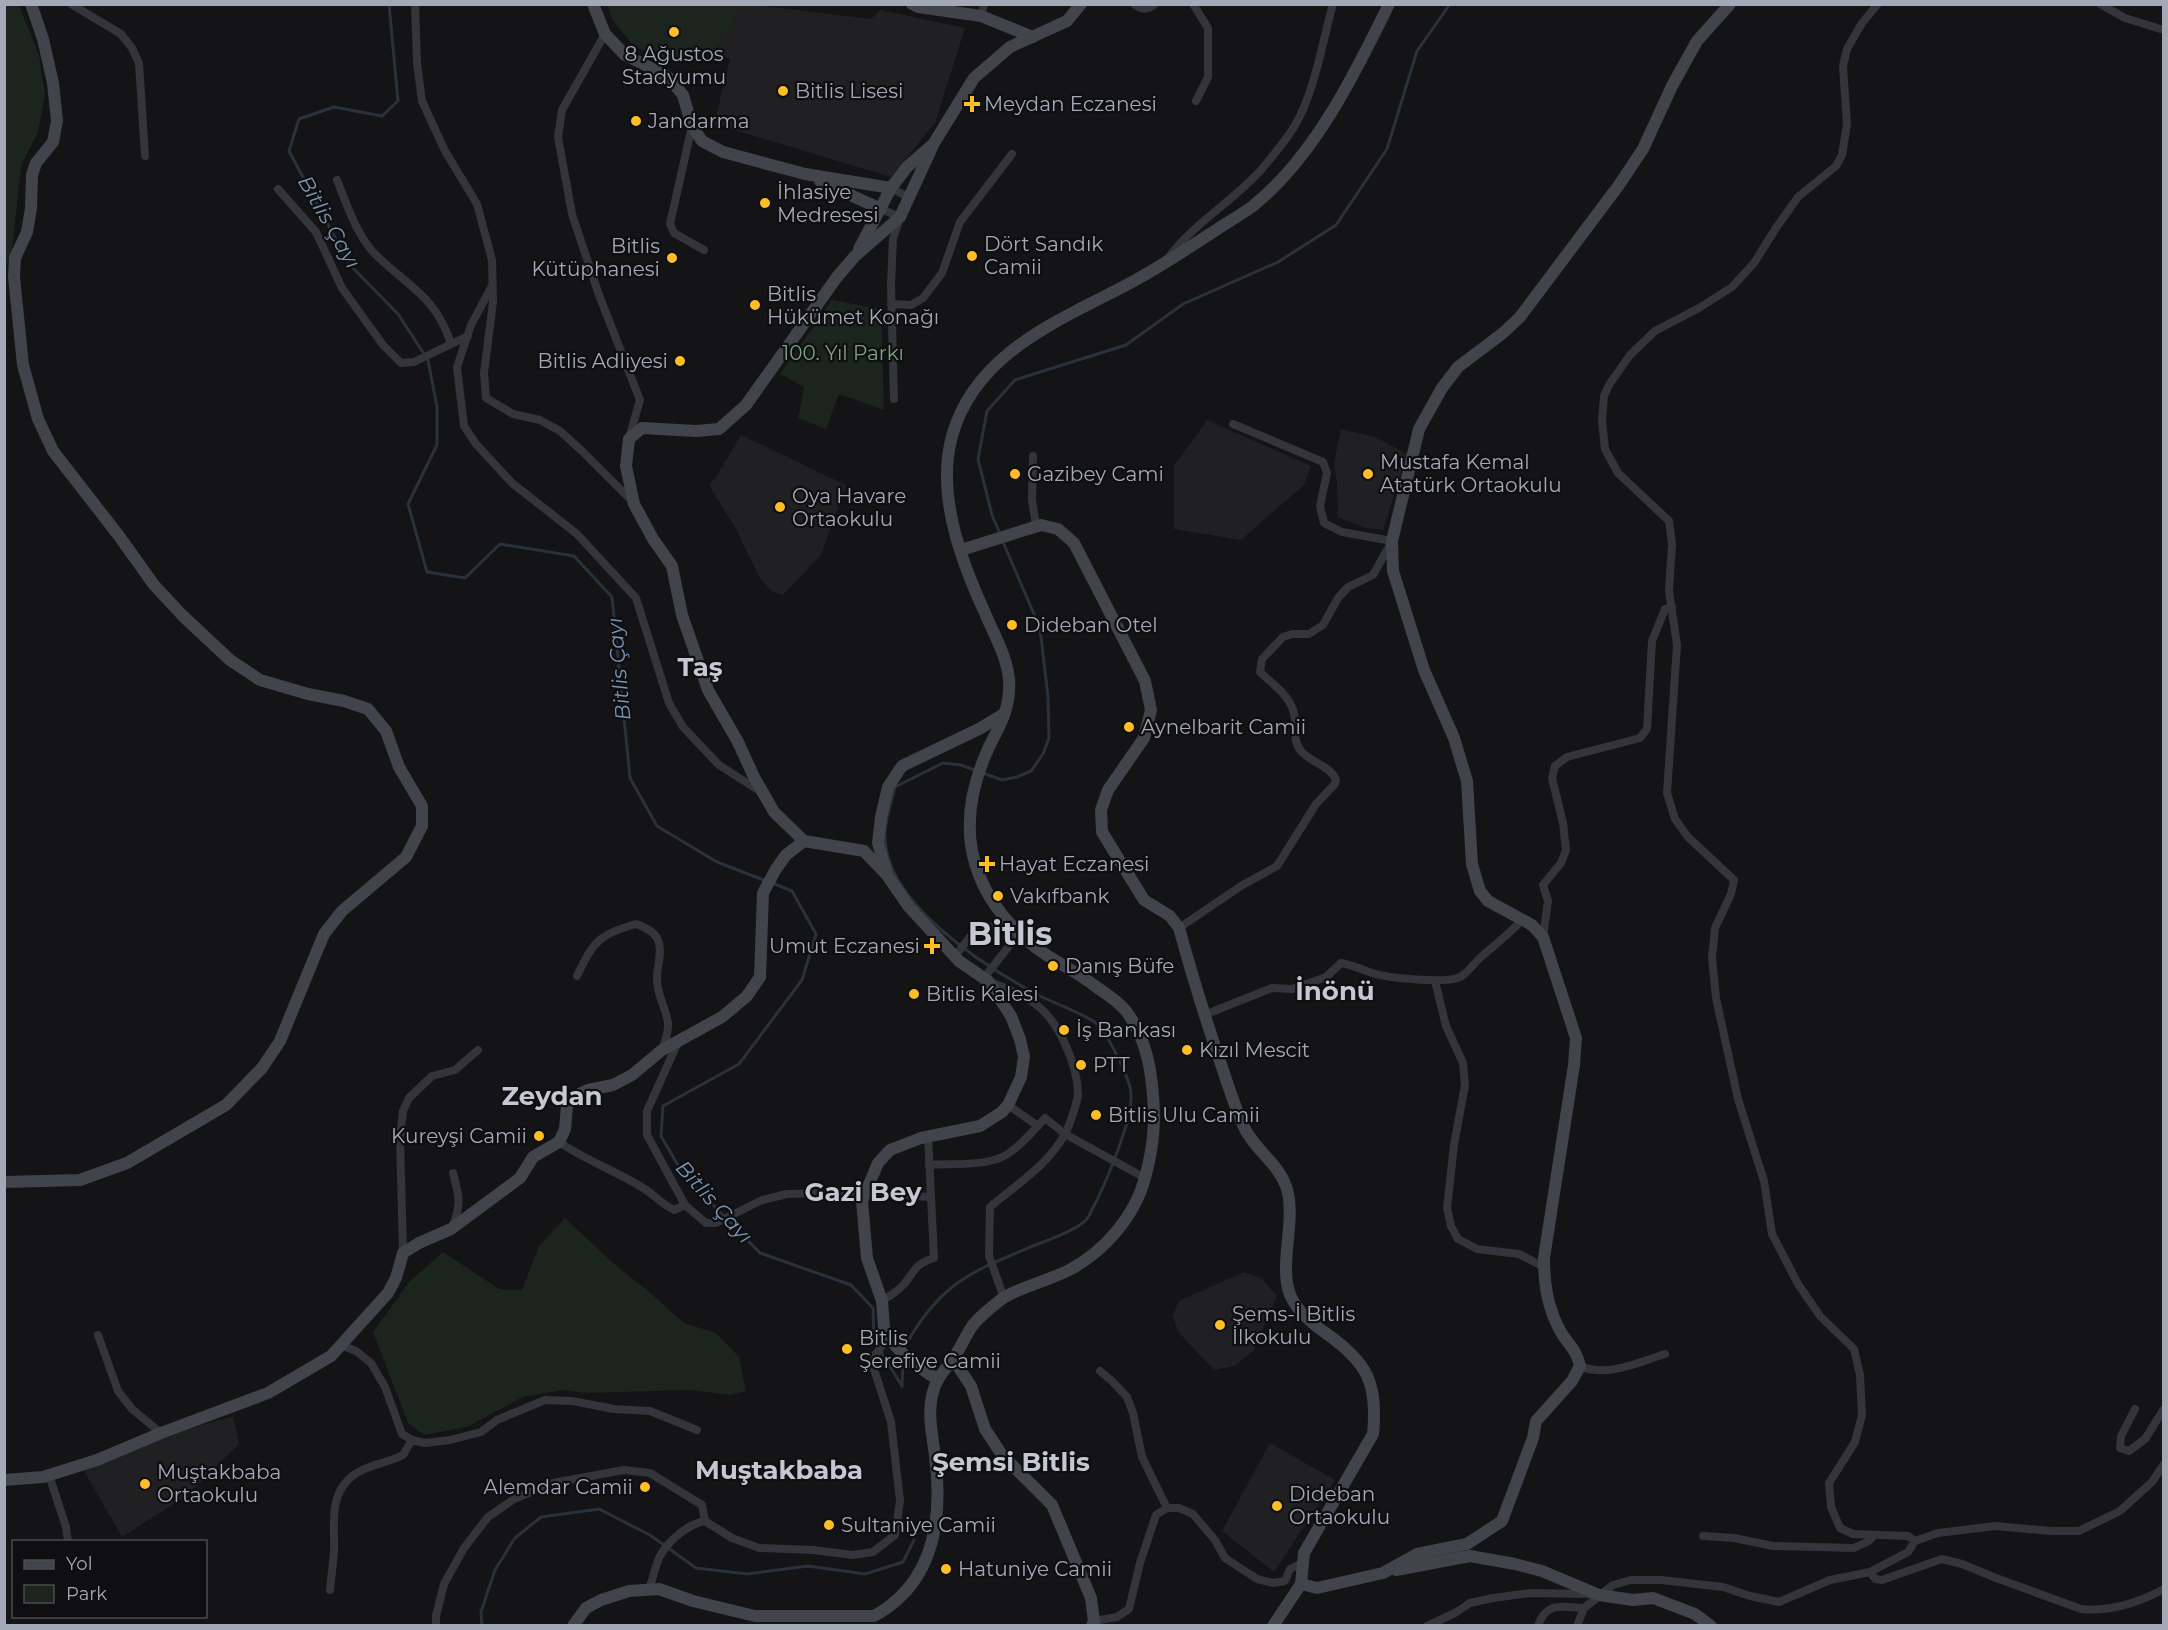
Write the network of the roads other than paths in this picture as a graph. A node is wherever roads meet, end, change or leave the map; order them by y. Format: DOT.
graph roads {
  1 [pos="32,4"];
  2 [pos="71,4"];
  3 [pos="415,4"];
  4 [pos="912,4"];
  5 [pos="1081,4"];
  6 [pos="1134,4"];
  7 [pos="1155,4"];
  8 [pos="1193,4"];
  9 [pos="1332,4"];
  10 [pos="1389,4"];
  11 [pos="1730,4"];
  12 [pos="1878,4"];
  13 [pos="2100,4"];
  14 [pos="596,9"];
  15 [pos="982,10"];
  16 [pos="2163,30"];
  17 [pos="605,34"];
  18 [pos="1033,36"];
  19 [pos="1196,101"];
  20 [pos="692,126"];
  21 [pos="934,143"];
  22 [pos="1012,154"];
  23 [pos="145,156"];
  24 [pos="806,174"];
  25 [pos="337,180"];
  26 [pos="891,188"];
  27 [pos="279,189"];
  28 [pos="910,198"];
  29 [pos="881,209"];
  30 [pos="900,217"];
  31 [pos="704,250"];
  32 [pos="855,256"];
  33 [pos="1162,265"];
  34 [pos="492,286"];
  35 [pos="891,304"];
  36 [pos="468,336"];
  37 [pos="451,344"];
  38 [pos="894,399"];
  39 [pos="1233,423"];
  40 [pos="629,439"];
  41 [pos="1033,456"];
  42 [pos="634,504"];
  43 [pos="1036,526"];
  44 [pos="1392,541"];
  45 [pos="961,550"];
  46 [pos="1672,607"];
  47 [pos="1004,714"];
  48 [pos="761,792"];
  49 [pos="804,841"];
  50 [pos="887,875"];
  51 [pos="1522,920"];
  52 [pos="1008,921"];
  53 [pos="1179,928"];
  54 [pos="1020,932"];
  55 [pos="1543,936"];
  56 [pos="957,954"];
  57 [pos="577,976"];
  58 [pos="987,978"];
  59 [pos="1435,981"];
  60 [pos="1204,1015"];
  61 [pos="679,1041"];
  62 [pos="478,1050"];
  63 [pos="662,1050"];
  64 [pos="1008,1105"];
  65 [pos="1038,1126"];
  66 [pos="1065,1134"];
  67 [pos="928,1136"];
  68 [pos="559,1142"];
  69 [pos="929,1164"];
  70 [pos="453,1173"];
  71 [pos="1145,1178"];
  72 [pos="4,1182"];
  73 [pos="864,1192"];
  74 [pos="930,1197"];
  75 [pos="684,1205"];
  76 [pos="451,1229"];
  77 [pos="403,1253"];
  78 [pos="1544,1267"];
  79 [pos="1004,1298"];
  80 [pos="882,1301"];
  81 [pos="98,1335"];
  82 [pos="886,1341"];
  83 [pos="342,1345"];
  84 [pos="1665,1354"];
  85 [pos="953,1359"];
  86 [pos="1580,1366"];
  87 [pos="1100,1371"];
  88 [pos="938,1380"];
  89 [pos="2135,1409"];
  90 [pos="2163,1409"];
  91 [pos="697,1430"];
  92 [pos="160,1433"];
  93 [pos="412,1440"];
  94 [pos="2163,1464"];
  95 [pos="49,1475"];
  96 [pos="4,1480"];
  97 [pos="1167,1508"];
  98 [pos="705,1521"];
  99 [pos="1874,1535"];
  100 [pos="1702,1536"];
  101 [pos="68,1540"];
  102 [pos="1915,1541"];
  103 [pos="1302,1563"];
  104 [pos="1870,1572"];
  105 [pos="1383,1573"];
  106 [pos="1300,1584"];
  107 [pos="2163,1588"];
  108 [pos="649,1589"];
  109 [pos="330,1590"];
  110 [pos="1599,1595"];
  111 [pos="1584,1608"];
  112 [pos="1093,1623"];
  113 [pos="436,1626"];
  114 [pos="573,1626"];
  115 [pos="1273,1626"];
  116 [pos="1427,1626"];
  117 [pos="1538,1626"];
  118 [pos="1576,1626"];
  119 [pos="1711,1626"];
  1 -- 72 [label="street"];
  2 -- 23 [label="street"];
  3 -- 34 [label="street"];
  4 -- 15 [label="street"];
  5 -- 18 [label="street"];
  6 -- 7 [label="street"];
  8 -- 19 [label="street"];
  9 -- 33 [label="street"];
  10 -- 33 [label="street"];
  11 -- 44 [label="street"];
  12 -- 46 [label="street"];
  13 -- 16 [label="street"];
  14 -- 17 [label="street"];
  15 -- 18 [label="street"];
  17 -- 20 [label="street"];
  17 -- 40 [label="street"];
  18 -- 21 [label="street"];
  20 -- 24 [label="street"];
  20 -- 31 [label="street"];
  21 -- 26 [label="street"];
  21 -- 28 [label="street"];
  22 -- 35 [label="street"];
  24 -- 26 [label="street"];
  24 -- 29 [label="street"];
  25 -- 37 [label="street"];
  26 -- 28 [label="street"];
  26 -- 29 [label="street"];
  27 -- 37 [label="street"];
  28 -- 30 [label="street"];
  29 -- 30 [label="street"];
  29 -- 32 [label="street"];
  30 -- 32 [label="street"];
  30 -- 35 [label="street"];
  32 -- 40 [label="street"];
  33 -- 45 [label="street"];
  34 -- 36 [label="street"];
  34 -- 42 [label="street"];
  35 -- 38 [label="street"];
  36 -- 37 [label="street"];
  36 -- 48 [label="street"];
  39 -- 44 [label="street"];
  40 -- 42 [label="street"];
  41 -- 43 [label="street"];
  42 -- 48 [label="street"];
  43 -- 45 [label="street"];
  43 -- 53 [label="street"];
  44 -- 51 [label="street"];
  44 -- 53 [label="street"];
  45 -- 47 [label="street"];
  46 -- 55 [label="street"];
  46 -- 99 [label="street"];
  47 -- 50 [label="street"];
  47 -- 52 [label="street"];
  48 -- 49 [label="street"];
  49 -- 50 [label="street"];
  49 -- 61 [label="street"];
  50 -- 56 [label="street"];
  51 -- 55 [label="street"];
  51 -- 59 [label="street"];
  52 -- 54 [label="street"];
  52 -- 56 [label="street"];
  53 -- 60 [label="street"];
  54 -- 58 [label="street"];
  54 -- 71 [label="street"];
  55 -- 78 [label="street"];
  56 -- 58 [label="street"];
  57 -- 63 [label="street"];
  58 -- 64 [label="street"];
  58 -- 66 [label="street"];
  59 -- 60 [label="street"];
  59 -- 78 [label="street"];
  60 -- 103 [label="street"];
  61 -- 63 [label="street"];
  61 -- 75 [label="street"];
  62 -- 77 [label="street"];
  63 -- 68 [label="street"];
  64 -- 65 [label="street"];
  64 -- 67 [label="street"];
  65 -- 66 [label="street"];
  65 -- 69 [label="street"];
  66 -- 71 [label="street"];
  66 -- 79 [label="street"];
  67 -- 69 [label="street"];
  67 -- 73 [label="street"];
  68 -- 75 [label="street"];
  68 -- 76 [label="street"];
  69 -- 74 [label="street"];
  70 -- 76 [label="street"];
  71 -- 79 [label="street"];
  73 -- 74 [label="street"];
  73 -- 75 [label="street"];
  73 -- 80 [label="street"];
  74 -- 80 [label="street"];
  76 -- 77 [label="street"];
  77 -- 83 [label="street"];
  78 -- 86 [label="street"];
  79 -- 85 [label="street"];
  80 -- 82 [label="street"];
  81 -- 92 [label="street"];
  82 -- 88 [label="street"];
  82 -- 98 [label="street"];
  83 -- 92 [label="street"];
  83 -- 93 [label="street"];
  84 -- 86 [label="street"];
  85 -- 88 [label="street"];
  85 -- 112 [label="street"];
  86 -- 105 [label="street"];
  87 -- 97 [label="street"];
  88 -- 108 [label="street"];
  89 -- 90 [label="street"];
  91 -- 93 [label="street"];
  92 -- 95 [label="street"];
  93 -- 109 [label="street"];
  94 -- 102 [label="street"];
  95 -- 96 [label="street"];
  95 -- 101 [label="street"];
  97 -- 103 [label="street"];
  97 -- 112 [label="street"];
  98 -- 108 [label="street"];
  98 -- 113 [label="street"];
  99 -- 100 [label="street"];
  99 -- 102 [label="street"];
  102 -- 104 [label="street"];
  103 -- 106 [label="street"];
  104 -- 107 [label="street"];
  104 -- 110 [label="street"];
  105 -- 106 [label="street"];
  105 -- 110 [label="street"];
  106 -- 115 [label="street"];
  108 -- 114 [label="street"];
  110 -- 111 [label="street"];
  110 -- 116 [label="street"];
  110 -- 119 [label="street"];
  111 -- 117 [label="street"];
  111 -- 118 [label="street"];
}
